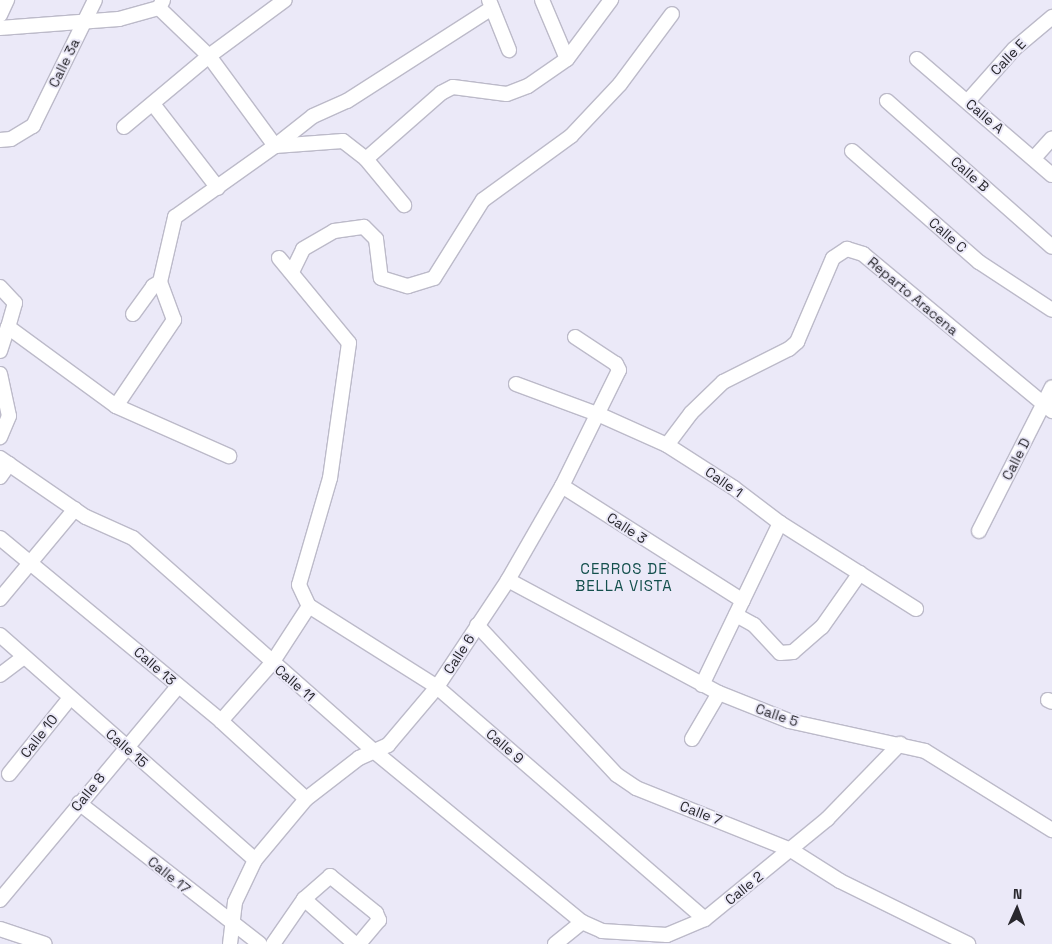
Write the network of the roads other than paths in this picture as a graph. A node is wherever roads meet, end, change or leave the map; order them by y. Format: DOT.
graph roads {
  1 [pos="7,0"];
  2 [pos="94,0"];
  3 [pos="285,0"];
  4 [pos="542,0"];
  5 [pos="611,0"];
  6 [pos="161,4"];
  7 [pos="490,4"];
  8 [pos="672,14"];
  9 [pos="0,16"];
  10 [pos="1052,17"];
  11 [pos="83,24"];
  12 [pos="0,28"];
  13 [pos="509,50"];
  14 [pos="209,56"];
  15 [pos="567,59"];
  16 [pos="917,59"];
  17 [pos="887,101"];
  18 [pos="968,102"];
  19 [pos="153,104"];
  20 [pos="124,128"];
  21 [pos="1052,138"];
  22 [pos="0,140"];
  23 [pos="275,146"];
  24 [pos="852,151"];
  25 [pos="1035,157"];
  26 [pos="366,159"];
  27 [pos="1052,175"];
  28 [pos="218,188"];
  29 [pos="404,205"];
  30 [pos="1052,247"];
  31 [pos="278,258"];
  32 [pos="292,272"];
  33 [pos="160,282"];
  34 [pos="0,287"];
  35 [pos="1052,310"];
  36 [pos="133,314"];
  37 [pos="8,327"];
  38 [pos="574,338"];
  39 [pos="0,351"];
  40 [pos="0,374"];
  41 [pos="516,384"];
  42 [pos="1052,387"];
  43 [pos="116,406"];
  44 [pos="1048,408"];
  45 [pos="600,414"];
  46 [pos="2,427"];
  47 [pos="667,445"];
  48 [pos="229,456"];
  49 [pos="4,461"];
  50 [pos="0,477"];
  51 [pos="562,486"];
  52 [pos="75,509"];
  53 [pos="780,523"];
  54 [pos="979,531"];
  55 [pos="0,538"];
  56 [pos="30,563"];
  57 [pos="860,573"];
  58 [pos="508,580"];
  59 [pos="0,599"];
  60 [pos="743,601"];
  61 [pos="309,606"];
  62 [pos="916,609"];
  63 [pos="736,615"];
  64 [pos="478,625"];
  65 [pos="0,636"];
  66 [pos="24,657"];
  67 [pos="272,663"];
  68 [pos="0,675"];
  69 [pos="702,685"];
  70 [pos="178,686"];
  71 [pos="437,687"];
  72 [pos="719,693"];
  73 [pos="69,699"];
  74 [pos="221,721"];
  75 [pos="692,739"];
  76 [pos="900,744"];
  77 [pos="126,747"];
  78 [pos="375,752"];
  79 [pos="10,774"];
  80 [pos="306,799"];
  81 [pos="79,804"];
  82 [pos="1052,830"];
  83 [pos="790,850"];
  84 [pos="256,860"];
  85 [pos="304,898"];
  86 [pos="0,899"];
  87 [pos="705,919"];
  88 [pos="582,922"];
  89 [pos="232,925"];
  90 [pos="0,929"];
  91 [pos="638,940"];
  92 [pos="45,944"];
  93 [pos="230,944"];
  94 [pos="260,944"];
  95 [pos="273,944"];
  96 [pos="355,944"];
  97 [pos="359,944"];
  98 [pos="555,944"];
  99 [pos="968,944"];
  1 -- 9 [label="street"];
  2 -- 11 [label="street, Calle 3a"];
  3 -- 14 [label="street"];
  4 -- 15 [label="street"];
  5 -- 15 [label="street"];
  6 -- 11 [label="street"];
  6 -- 14 [label="street"];
  7 -- 13 [label="street"];
  7 -- 23 [label="street"];
  8 -- 32 [label="street"];
  10 -- 18 [label="street, Calle E"];
  11 -- 12 [label="street"];
  11 -- 22 [label="street, Calle 3a"];
  14 -- 19 [label="street"];
  14 -- 23 [label="street"];
  15 -- 26 [label="street"];
  16 -- 18 [label="street, Calle A"];
  17 -- 30 [label="street, Calle B"];
  18 -- 25 [label="street, Calle A"];
  19 -- 20 [label="street"];
  19 -- 28 [label="street"];
  21 -- 25 [label="street"];
  23 -- 26 [label="street"];
  23 -- 28 [label="street"];
  24 -- 35 [label="street, Calle C"];
  25 -- 27 [label="street, Calle A"];
  26 -- 29 [label="street"];
  28 -- 33 [label="street"];
  31 -- 32 [label="street"];
  32 -- 61 [label="street"];
  33 -- 36 [label="street"];
  33 -- 43 [label="street"];
  34 -- 37 [label="street"];
  37 -- 39 [label="street"];
  37 -- 43 [label="street"];
  38 -- 45 [label="street, Calle 6"];
  40 -- 46 [label="street"];
  41 -- 45 [label="street, Calle 1"];
  42 -- 44 [label="street, Calle D"];
  43 -- 48 [label="street"];
  44 -- 47 [label="street, Reparto Aracena"];
  44 -- 54 [label="street, Calle D"];
  45 -- 47 [label="street, Calle 1"];
  45 -- 51 [label="street, Calle 6"];
  47 -- 53 [label="street, Calle 1"];
  49 -- 50 [label="street"];
  49 -- 52 [label="street, Calle 11"];
  51 -- 58 [label="street, Calle 6"];
  51 -- 60 [label="street, Calle 3"];
  52 -- 56 [label="street"];
  52 -- 67 [label="street, Calle 11"];
  53 -- 57 [label="street, Calle 1"];
  53 -- 60 [label="street"];
  55 -- 56 [label="street, Calle 13"];
  56 -- 59 [label="street"];
  56 -- 70 [label="street, Calle 13"];
  57 -- 62 [label="street, Calle 1"];
  57 -- 63 [label="street"];
  58 -- 64 [label="street, Calle 6"];
  58 -- 69 [label="street, Calle 5"];
  60 -- 63 [label="street"];
  61 -- 67 [label="street"];
  61 -- 71 [label="street, Calle 9"];
  63 -- 69 [label="street"];
  64 -- 71 [label="street, Calle 6"];
  64 -- 83 [label="street, Calle 7"];
  65 -- 66 [label="street, Calle 15"];
  66 -- 68 [label="street"];
  66 -- 73 [label="street, Calle 15"];
  67 -- 74 [label="street"];
  67 -- 78 [label="street, Calle 11"];
  69 -- 72 [label="street, Calle 5"];
  70 -- 74 [label="street, Calle 13"];
  70 -- 77 [label="street, Calle 8"];
  71 -- 78 [label="street, Calle 6"];
  71 -- 87 [label="street, Calle 9"];
  72 -- 75 [label="street"];
  72 -- 76 [label="street, Calle 5"];
  73 -- 77 [label="street, Calle 15"];
  73 -- 79 [label="street, Calle 10"];
  74 -- 80 [label="street, Calle 13"];
  76 -- 82 [label="street, Calle 5"];
  76 -- 83 [label="street, Calle 2"];
  77 -- 81 [label="street, Calle 8"];
  77 -- 84 [label="street, Calle 15"];
  78 -- 80 [label="street, Calle 6"];
  78 -- 88 [label="street, Calle 11"];
  80 -- 84 [label="street, Calle 6"];
  81 -- 86 [label="street, Calle 8"];
  81 -- 89 [label="street, Calle 17"];
  83 -- 87 [label="street, Calle 2"];
  83 -- 99 [label="street, Calle 7"];
  84 -- 89 [label="street, Calle 6"];
  85 -- 95 [label="street"];
  85 -- 96 [label="street"];
  85 -- 97 [label="street"];
  87 -- 91 [label="street, Calle 2"];
  88 -- 91 [label="street, Calle 2"];
  88 -- 98 [label="street"];
  89 -- 93 [label="street, Calle 6"];
  89 -- 94 [label="street, Calle 17"];
  90 -- 92 [label="street"];
}
